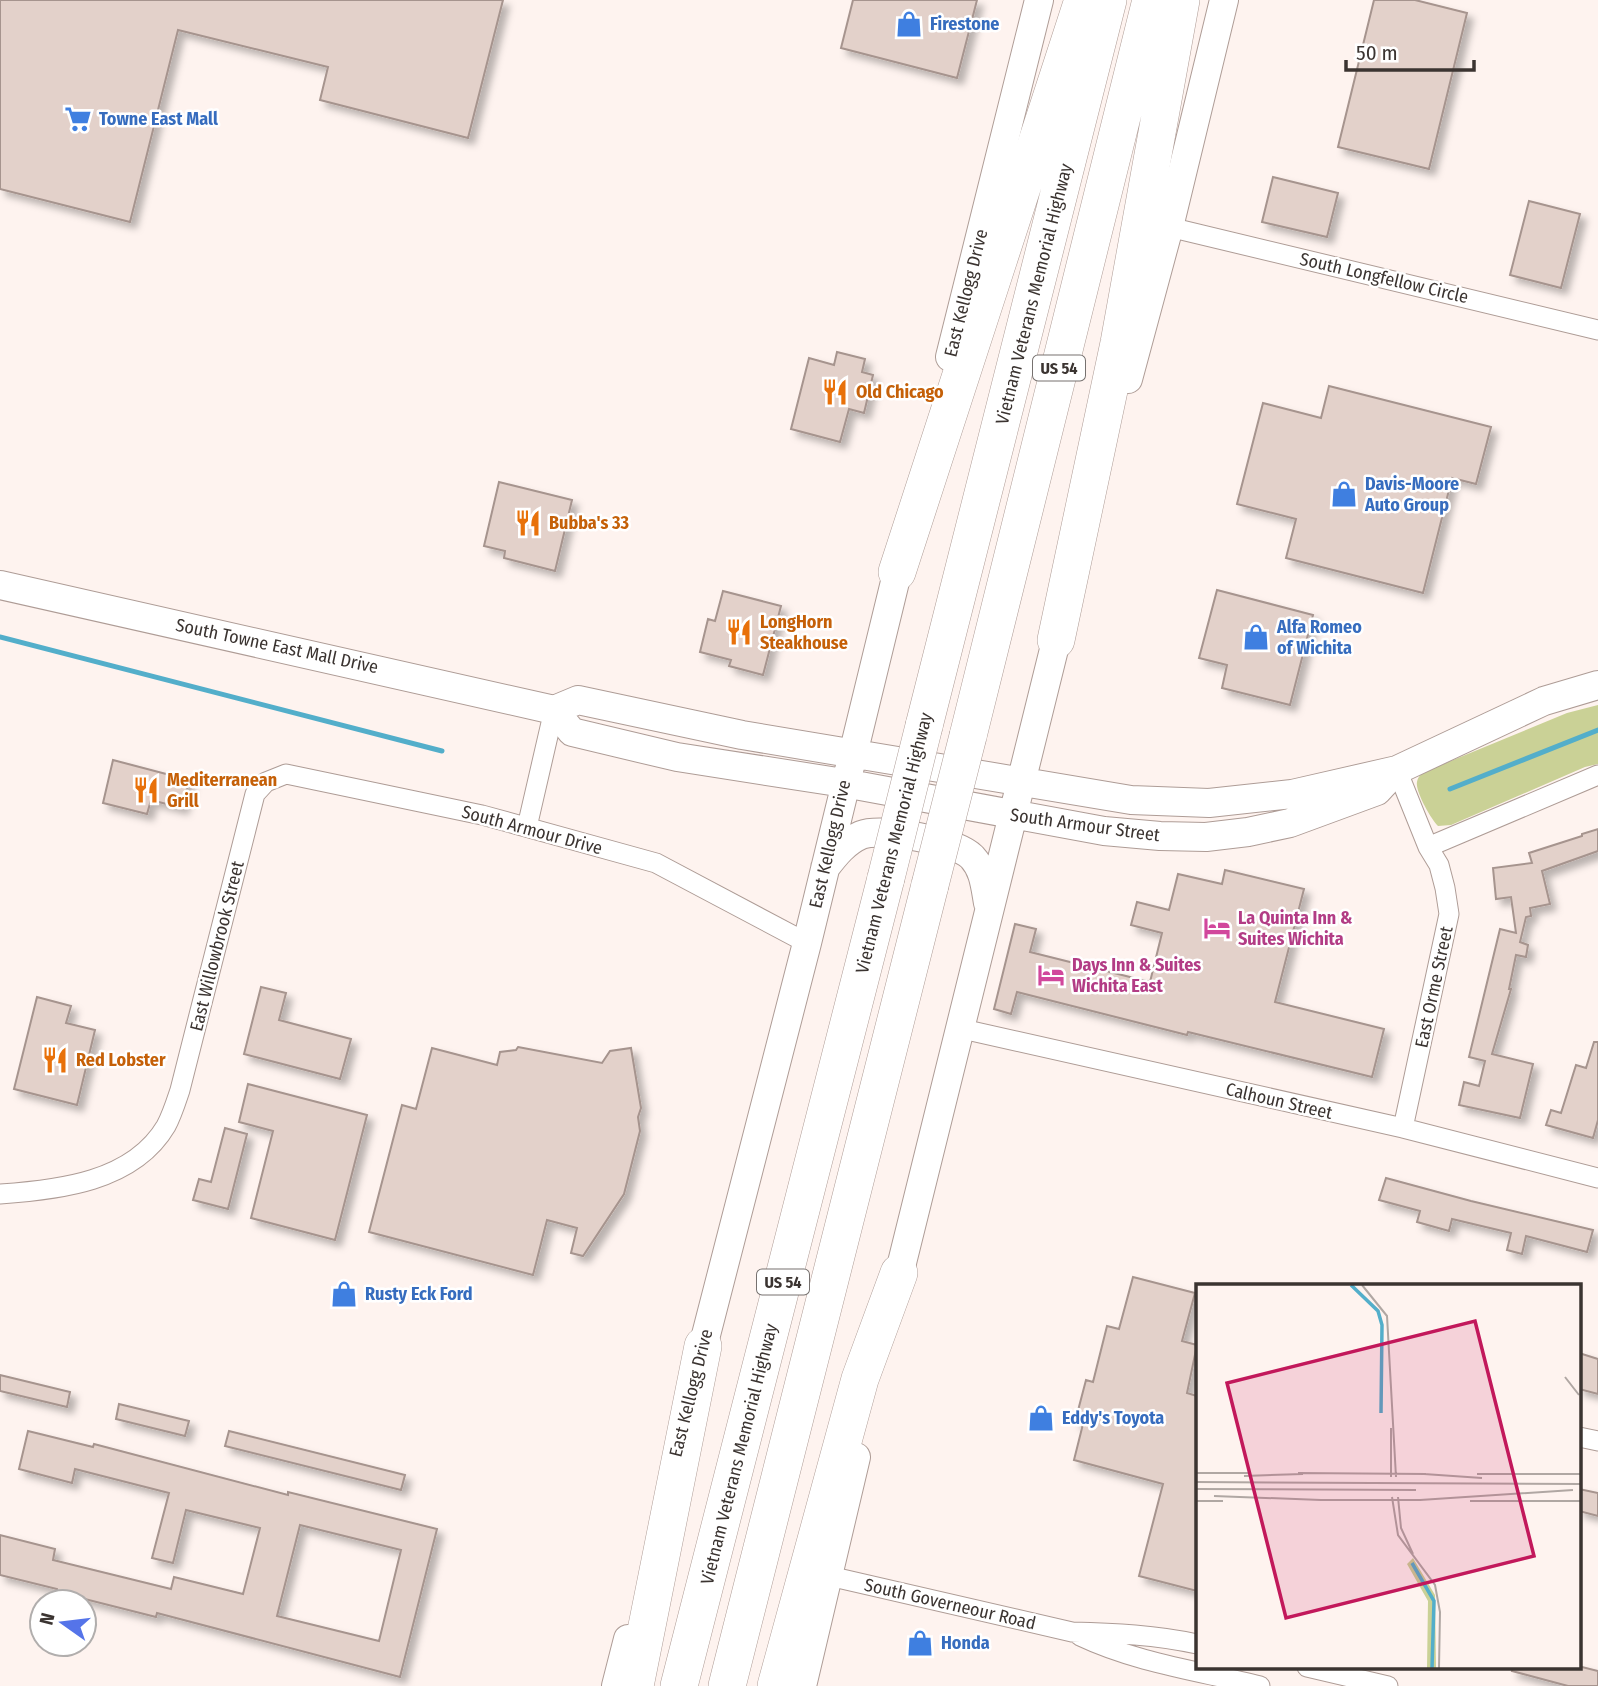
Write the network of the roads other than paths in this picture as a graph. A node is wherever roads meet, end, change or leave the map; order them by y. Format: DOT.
graph roads {
  1 [pos="1039,0"];
  2 [pos="1083,0"];
  3 [pos="1108,0"];
  4 [pos="1151,0"];
  5 [pos="1181,0"];
  6 [pos="1224,0"];
  7 [pos="1170,227"];
  8 [pos="1598,330"];
  9 [pos="897,572"];
  10 [pos="0,585"];
  11 [pos="1056,640"];
  12 [pos="1598,685"];
  13 [pos="554,710"];
  14 [pos="852,752"];
  15 [pos="1396,769"];
  16 [pos="1598,775"];
  17 [pos="1021,781"];
  18 [pos="844,783"];
  19 [pos="253,802"];
  20 [pos="1012,816"];
  21 [pos="527,827"];
  22 [pos="1428,847"];
  23 [pos="824,869"];
  24 [pos="989,909"];
  25 [pos="807,943"];
  26 [pos="958,1028"];
  27 [pos="1403,1128"];
  28 [pos="1598,1178"];
  29 [pos="0,1194"];
  30 [pos="899,1273"];
  31 [pos="703,1346"];
  32 [pos="1580,1437"];
  33 [pos="1598,1441"];
  34 [pos="829,1576"];
  35 [pos="1072,1632"];
  36 [pos="1174,1639"];
  37 [pos="1196,1644"];
  38 [pos="1168,1667"];
  39 [pos="1311,1668"];
  40 [pos="615,1686"];
  41 [pos="635,1686"];
  42 [pos="679,1686"];
  43 [pos="727,1686"];
  44 [pos="776,1686"];
  45 [pos="802,1686"];
  46 [pos="1260,1686"];
  47 [pos="1388,1686"];
  1 -- 9 [label="main road, East Kellogg Drive"];
  2 -- 9 [label="highway"];
  3 -- 42 [label="highway, Vietnam Veterans Memorial Highway / US 54, bridge"];
  4 -- 43 [label="highway, US 54, bridge"];
  5 -- 11 [label="highway"];
  6 -- 7 [label="main road"];
  7 -- 8 [label="street, South Longfellow Circle"];
  7 -- 11 [label="main road"];
  9 -- 14 [label="main road, East Kellogg Drive"];
  10 -- 13 [label="main road, South Towne East Mall Drive"];
  11 -- 17 [label="main road"];
  12 -- 15 [label="main road, South Armour Street"];
  13 -- 14 [label="main road, South Towne East Mall Drive"];
  13 -- 18 [label="main road"];
  13 -- 21 [label="street"];
  14 -- 17 [label="main road, South Armour Street"];
  14 -- 18 [label="main road, East Kellogg Drive"];
  15 -- 17 [label="main road, South Armour Street"];
  15 -- 20 [label="main road, South Armour Street"];
  15 -- 22 [label="street, East Orme Street"];
  16 -- 22 [label="street"];
  17 -- 20 [label="main road"];
  18 -- 20 [label="main road, South Armour Street"];
  18 -- 23 [label="main road, East Kellogg Drive"];
  19 -- 21 [label="street, South Armour Drive"];
  19 -- 29 [label="street, East Willowbrook Street"];
  20 -- 24 [label="main road"];
  21 -- 25 [label="street, South Armour Drive"];
  22 -- 27 [label="street, East Orme Street"];
  23 -- 24 [label="main road"];
  23 -- 25 [label="main road, East Kellogg Drive"];
  24 -- 26 [label="main road"];
  25 -- 31 [label="main road, East Kellogg Drive"];
  26 -- 27 [label="street, Calhoun Street"];
  26 -- 30 [label="main road"];
  27 -- 28 [label="street, Calhoun Street"];
  30 -- 34 [label="main road"];
  30 -- 44 [label="highway"];
  31 -- 40 [label="main road, East Kellogg Drive"];
  31 -- 41 [label="highway"];
  32 -- 33 [label="street"];
  34 -- 35 [label="street, South Governeour Road"];
  34 -- 45 [label="main road"];
  35 -- 36 [label="street, South Governeour Road"];
  35 -- 38 [label="street, South Governeour Road"];
  36 -- 37 [label="street, South Governeour Road"];
  36 -- 38 [label="street"];
  38 -- 46 [label="street, South Governeour Road"];
  39 -- 47 [label="street"];
}
